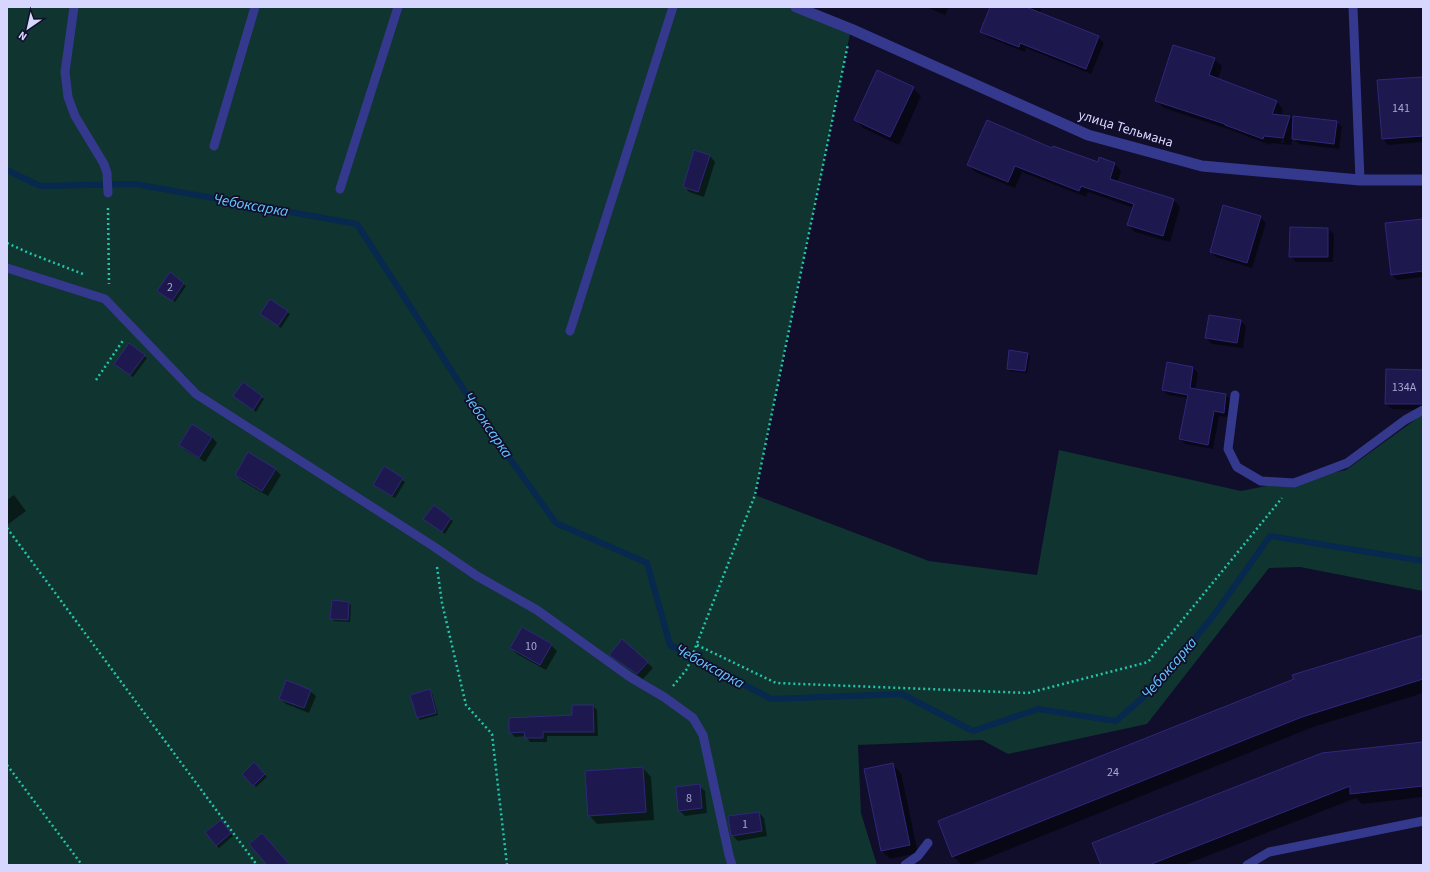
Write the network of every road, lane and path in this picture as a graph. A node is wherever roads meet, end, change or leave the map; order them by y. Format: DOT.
graph roads {
  1 [pos="74,7"];
  2 [pos="255,7"];
  3 [pos="398,7"];
  4 [pos="673,7"];
  5 [pos="796,7"];
  6 [pos="1353,7"];
  7 [pos="851,30"];
  8 [pos="214,146"];
  9 [pos="1360,180"];
  10 [pos="1423,180"];
  11 [pos="340,189"];
  12 [pos="108,193"];
  13 [pos="7,243"];
  14 [pos="7,268"];
  15 [pos="86,275"];
  16 [pos="113,289"];
  17 [pos="132,327"];
  18 [pos="570,331"];
  19 [pos="96,380"];
  20 [pos="1235,395"];
  21 [pos="1423,410"];
  22 [pos="1294,483"];
  23 [pos="7,528"];
  24 [pos="434,546"];
  25 [pos="697,645"];
  26 [pos="664,697"];
  27 [pos="7,765"];
  28 [pos="1423,820"];
  29 [pos="928,842"];
  30 [pos="82,865"];
  31 [pos="258,865"];
  32 [pos="507,865"];
  33 [pos="732,865"];
  34 [pos="905,865"];
  35 [pos="1247,865"];
  1 -- 12 [label="lane"];
  2 -- 8 [label="lane"];
  3 -- 11 [label="lane"];
  4 -- 18 [label="lane"];
  5 -- 7 [label="street, улица Тельмана"];
  6 -- 9 [label="lane"];
  7 -- 9 [label="street, улица Тельмана"];
  7 -- 25 [label="path"];
  9 -- 10 [label="street, улица Тельмана"];
  12 -- 16 [label="path"];
  13 -- 15 [label="path"];
  14 -- 17 [label="lane"];
  17 -- 19 [label="path"];
  17 -- 24 [label="lane"];
  20 -- 22 [label="lane"];
  21 -- 22 [label="lane"];
  22 -- 25 [label="path"];
  23 -- 31 [label="path"];
  24 -- 26 [label="lane"];
  24 -- 32 [label="path"];
  25 -- 26 [label="path"];
  26 -- 33 [label="lane"];
  27 -- 30 [label="path"];
  28 -- 35 [label="lane"];
  29 -- 34 [label="lane"];
}
